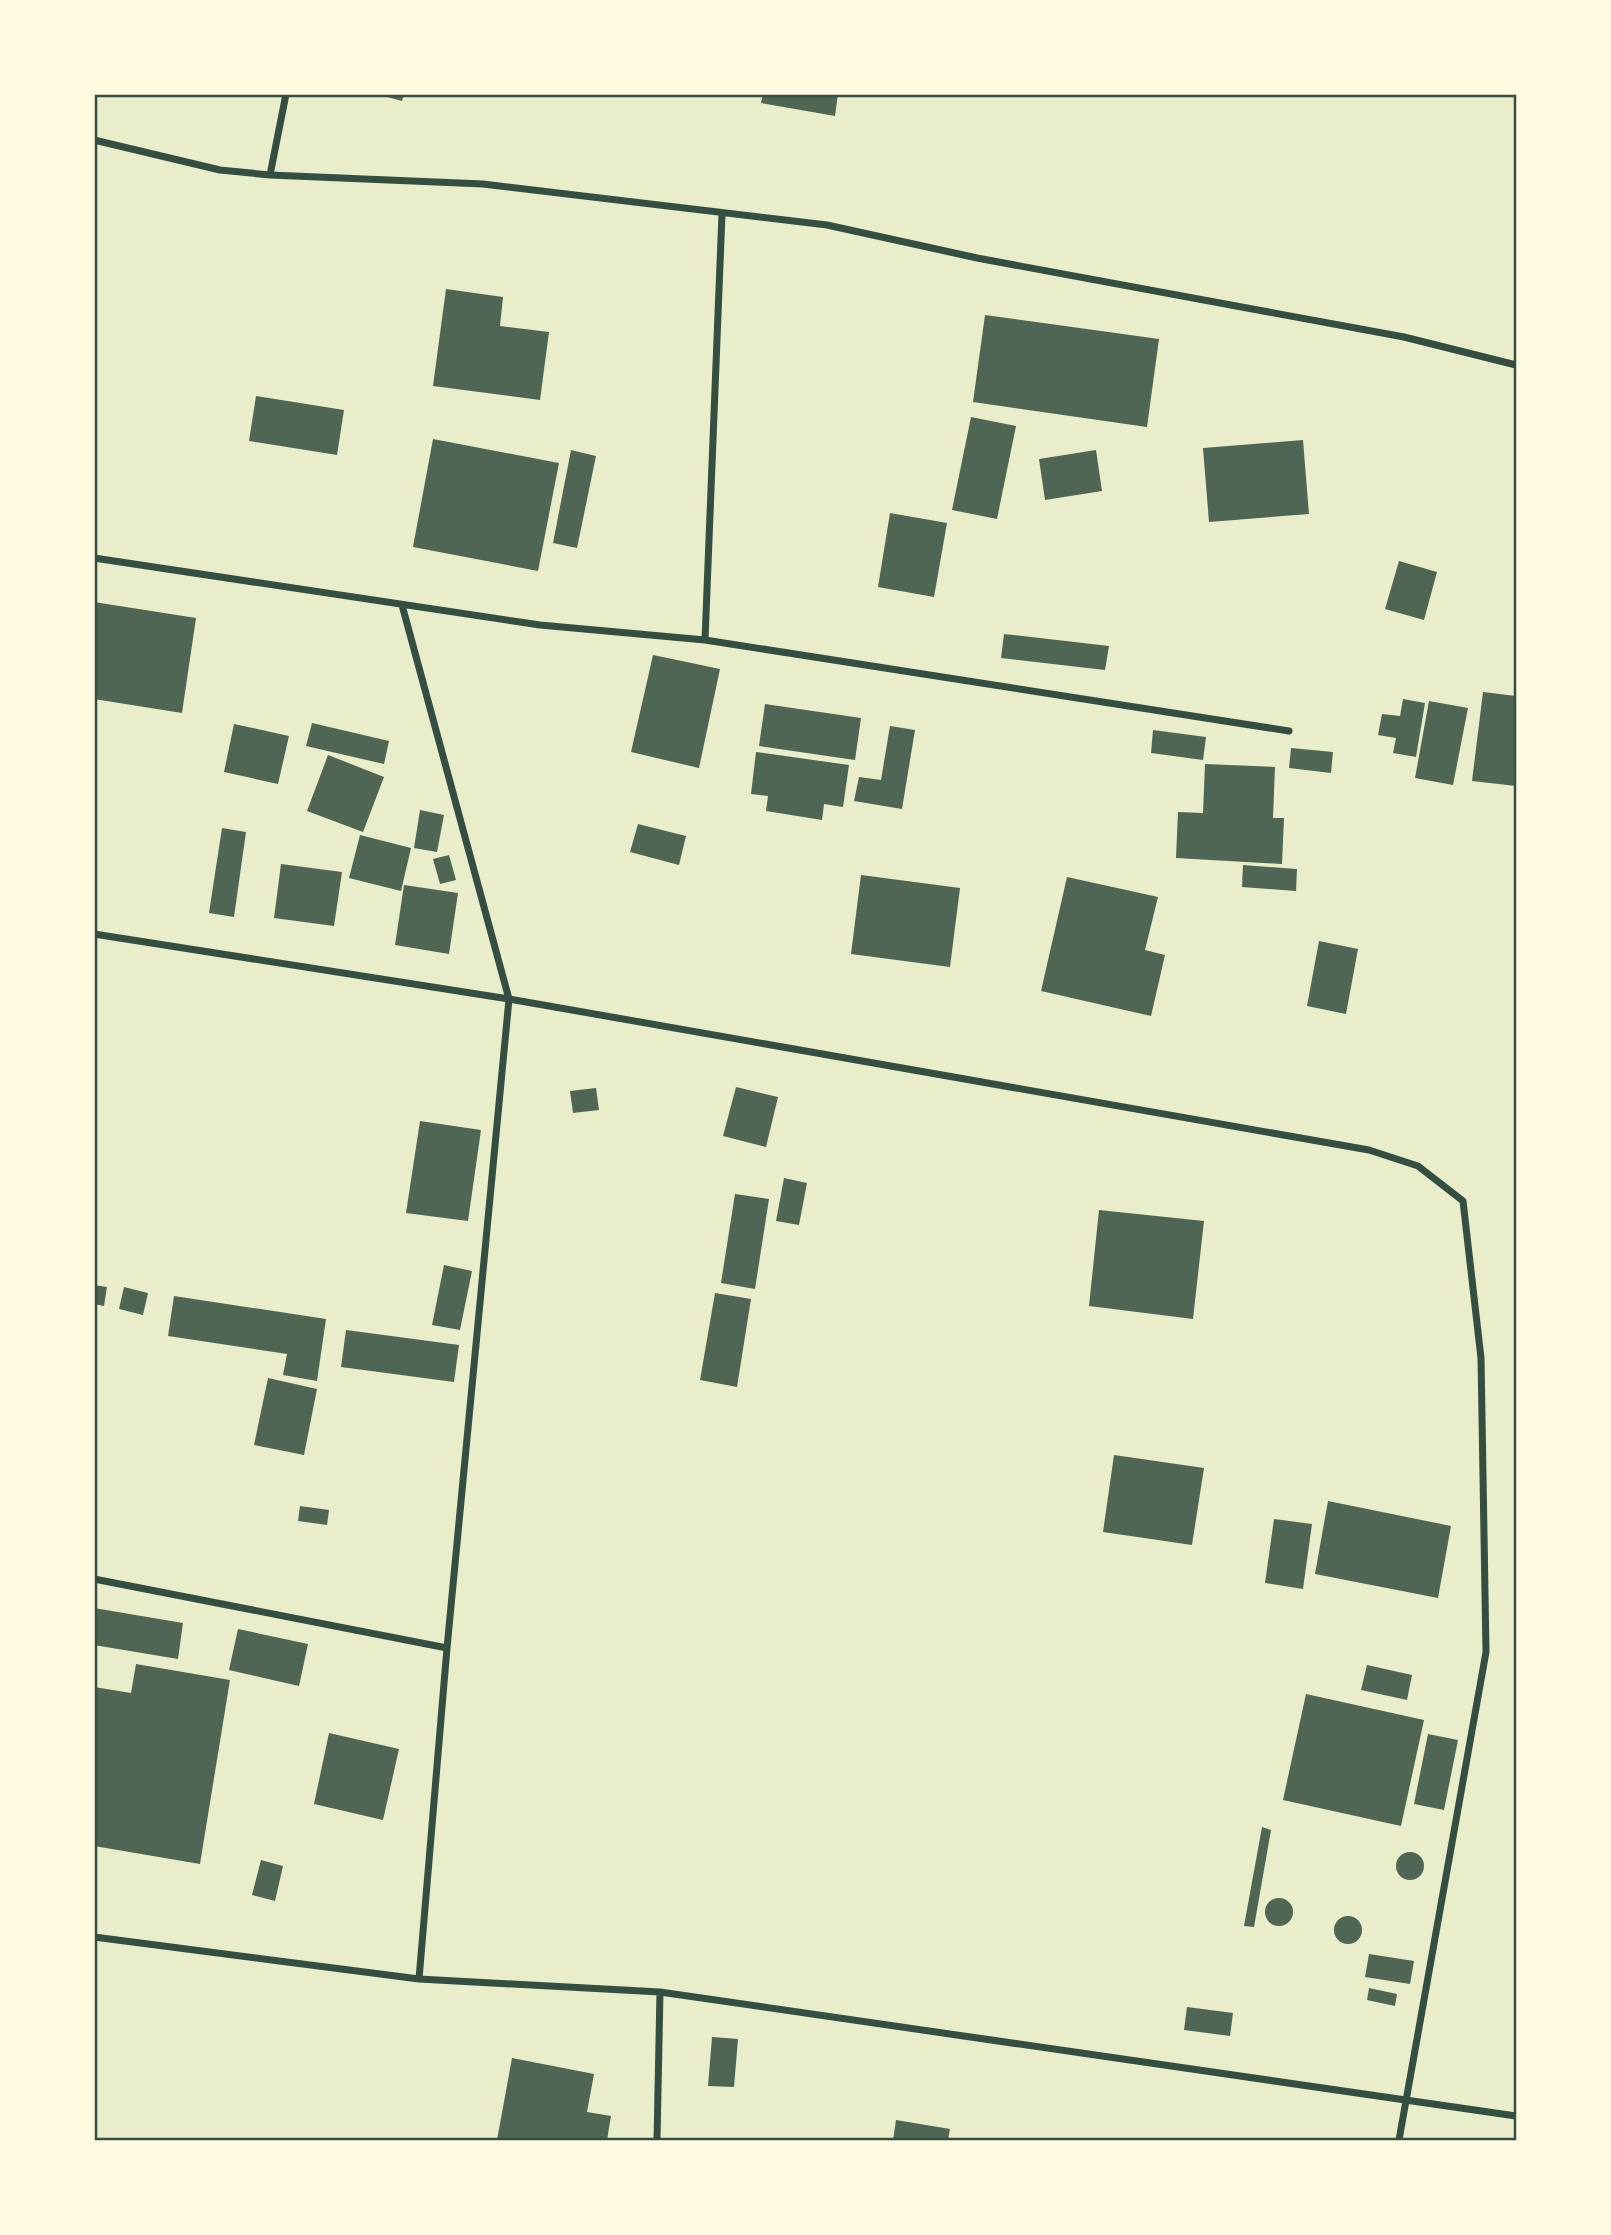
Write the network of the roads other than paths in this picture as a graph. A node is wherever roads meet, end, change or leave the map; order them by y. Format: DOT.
graph roads {
  1 [pos="286,94"];
  2 [pos="94,140"];
  3 [pos="270,175"];
  4 [pos="722,214"];
  5 [pos="1517,365"];
  6 [pos="94,558"];
  7 [pos="402,605"];
  8 [pos="705,640"];
  9 [pos="1289,731"];
  10 [pos="94,934"];
  11 [pos="509,999"];
  12 [pos="94,1579"];
  13 [pos="447,1648"];
  14 [pos="94,1937"];
  15 [pos="419,1979"];
  16 [pos="660,1992"];
  17 [pos="1407,2102"];
  18 [pos="1517,2116"];
  19 [pos="657,2140"];
  20 [pos="1399,2140"];
  1 -- 3 [label="street"];
  2 -- 3 [label="street"];
  3 -- 4 [label="street"];
  4 -- 5 [label="street"];
  4 -- 8 [label="street"];
  6 -- 7 [label="street"];
  7 -- 8 [label="street"];
  7 -- 11 [label="street"];
  8 -- 9 [label="street"];
  10 -- 11 [label="street"];
  11 -- 13 [label="street"];
  11 -- 17 [label="street"];
  12 -- 13 [label="street"];
  13 -- 15 [label="street"];
  14 -- 15 [label="street"];
  15 -- 16 [label="street"];
  16 -- 17 [label="street"];
  16 -- 19 [label="street"];
  17 -- 18 [label="street"];
  17 -- 20 [label="street"];
}
